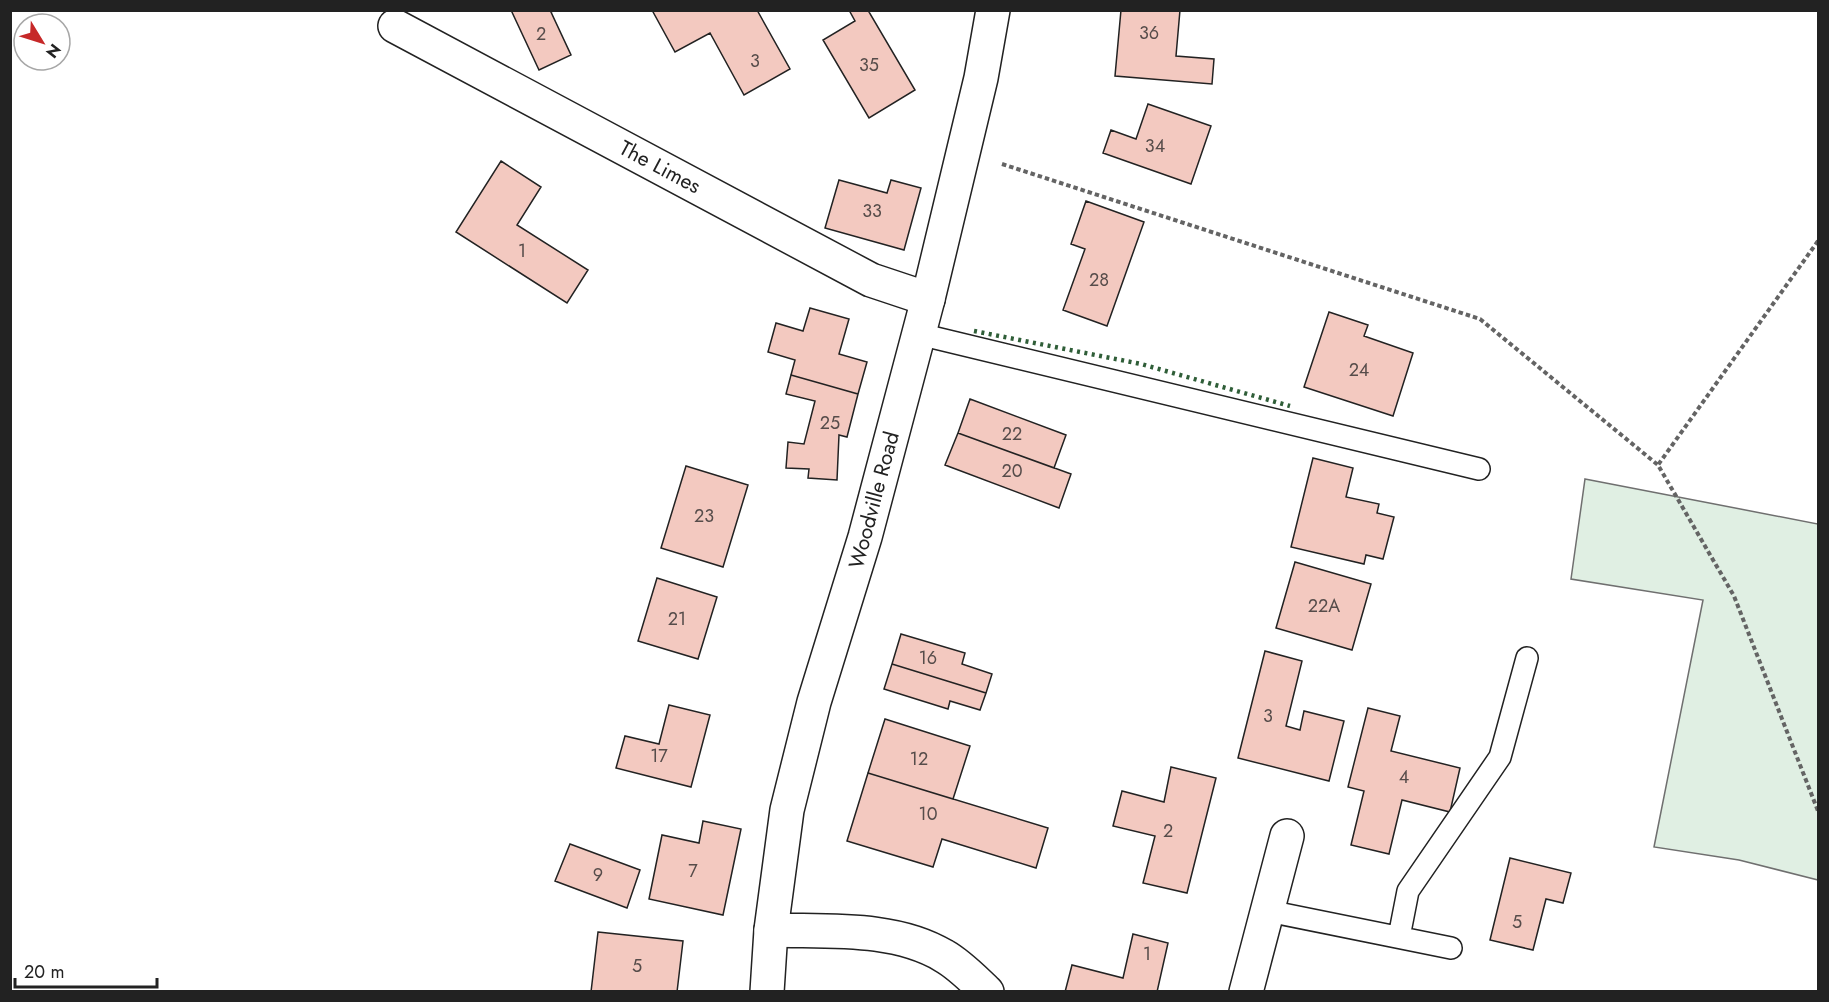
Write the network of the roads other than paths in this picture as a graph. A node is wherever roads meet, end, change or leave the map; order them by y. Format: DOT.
graph roads {
  1 [pos="993,10"];
  2 [pos="395,26"];
  3 [pos="928,299"];
  4 [pos="919,334"];
  5 [pos="1479,469"];
  6 [pos="1527,658"];
  7 [pos="1287,836"];
  8 [pos="1268,911"];
  9 [pos="771,930"];
  10 [pos="1399,938"];
  11 [pos="1451,948"];
  12 [pos="767,992"];
  13 [pos="987,992"];
  14 [pos="1246,992"];
  1 -- 3 [label="main road, Woodville Road"];
  2 -- 3 [label="main road, The Limes"];
  3 -- 4 [label="main road, Woodville Road"];
  4 -- 5 [label="lane"];
  4 -- 9 [label="main road, Woodville Road"];
  6 -- 10 [label="lane"];
  7 -- 8 [label="main road"];
  8 -- 10 [label="lane"];
  8 -- 14 [label="main road"];
  9 -- 12 [label="main road, Woodville Road"];
  9 -- 13 [label="main road"];
  10 -- 11 [label="lane"];
}
